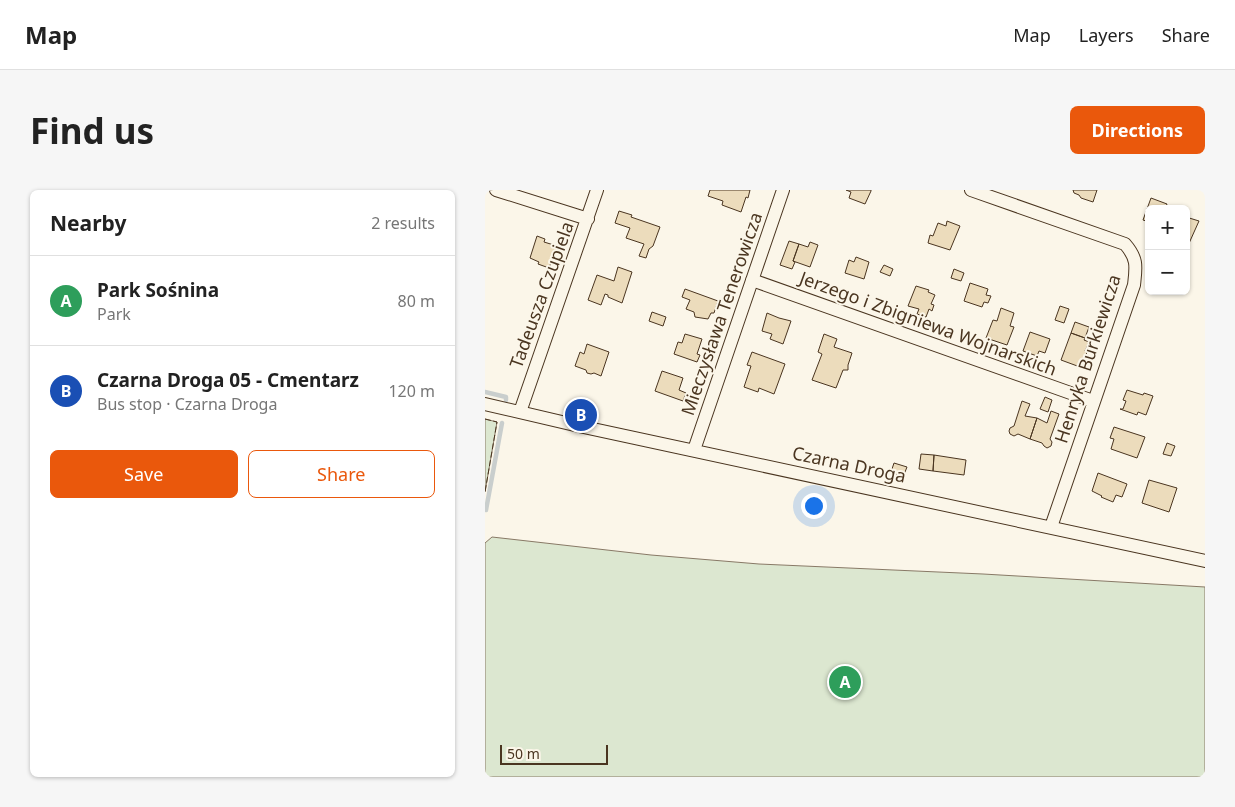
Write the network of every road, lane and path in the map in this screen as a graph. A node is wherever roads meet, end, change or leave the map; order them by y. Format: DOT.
graph roads {
  1 [pos="496,190"];
  2 [pos="597,190"];
  3 [pos="783,190"];
  4 [pos="971,190"];
  5 [pos="588,219"];
  6 [pos="752,280"];
  7 [pos="1093,401"];
  8 [pos="485,404"];
  9 [pos="520,412"];
  10 [pos="693,450"];
  11 [pos="1051,527"];
  12 [pos="1205,561"];
  1 -- 5 [label="street"];
  2 -- 5 [label="street, Tadeusza Czupiela"];
  3 -- 6 [label="street, Mieczysława Tenerowicza"];
  4 -- 7 [label="street, Henryka Burkiewicza"];
  5 -- 9 [label="street, Tadeusza Czupiela"];
  6 -- 7 [label="street, Jerzego i Zbigniewa Wojnarskich"];
  6 -- 10 [label="street, Mieczysława Tenerowicza"];
  7 -- 11 [label="street, Henryka Burkiewicza"];
  8 -- 9 [label="street, Czarna Droga"];
  9 -- 10 [label="street, Czarna Droga"];
  10 -- 11 [label="street, Czarna Droga"];
  11 -- 12 [label="street, Czarna Droga"];
}
